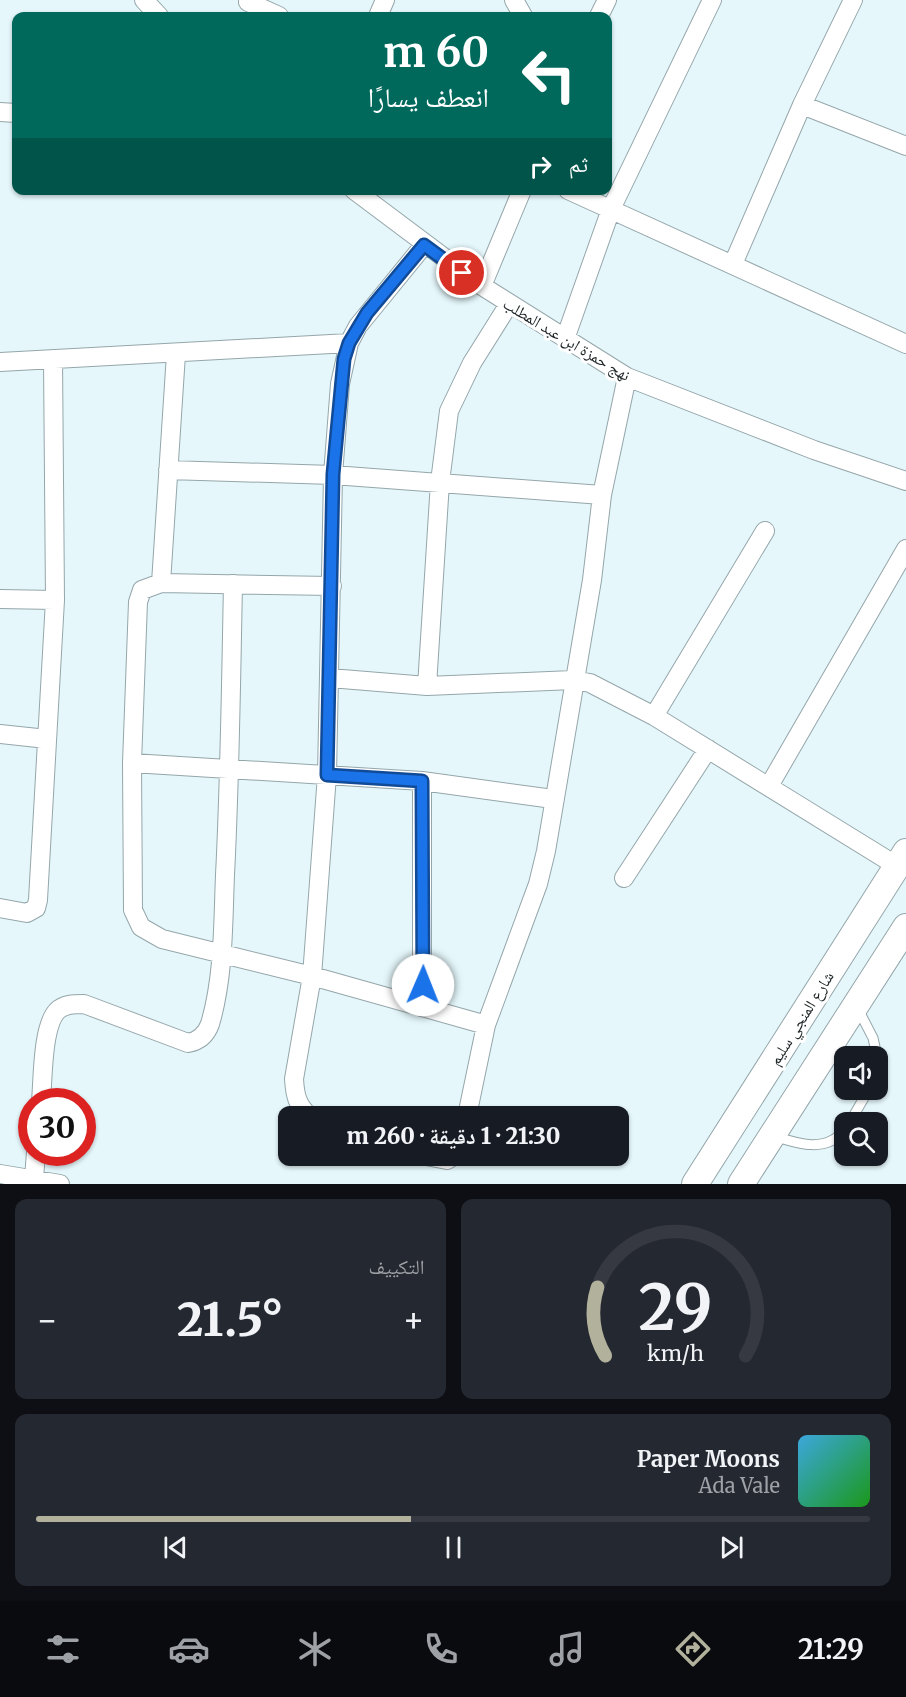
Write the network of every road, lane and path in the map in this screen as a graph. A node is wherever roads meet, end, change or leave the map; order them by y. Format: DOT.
graph roads {
  1 [pos="144,0"];
  2 [pos="712,0"];
  3 [pos="853,0"];
  4 [pos="247,6"];
  5 [pos="155,12"];
  6 [pos="266,12"];
  7 [pos="802,105"];
  8 [pos="906,146"];
  9 [pos="360,195"];
  10 [pos="520,195"];
  11 [pos="579,195"];
  12 [pos="611,209"];
  13 [pos="424,245"];
  14 [pos="733,264"];
  15 [pos="482,286"];
  16 [pos="509,304"];
  17 [pos="565,339"];
  18 [pos="349,343"];
  19 [pos="906,344"];
  20 [pos="176,354"];
  21 [pos="53,359"];
  22 [pos="0,362"];
  23 [pos="627,377"];
  24 [pos="168,471"];
  25 [pos="333,474"];
  26 [pos="906,481"];
  27 [pos="440,482"];
  28 [pos="603,495"];
  29 [pos="765,531"];
  30 [pos="906,549"];
  31 [pos="161,583"];
  32 [pos="233,584"];
  33 [pos="332,586"];
  34 [pos="0,599"];
  35 [pos="55,600"];
  36 [pos="330,678"];
  37 [pos="573,680"];
  38 [pos="427,686"];
  39 [pos="654,716"];
  40 [pos="0,735"];
  41 [pos="47,739"];
  42 [pos="708,749"];
  43 [pos="132,763"];
  44 [pos="230,768"];
  45 [pos="327,775"];
  46 [pos="422,781"];
  47 [pos="769,786"];
  48 [pos="553,799"];
  49 [pos="902,859"];
  50 [pos="624,878"];
  51 [pos="0,908"];
  52 [pos="906,927"];
  53 [pos="221,953"];
  54 [pos="312,976"];
  55 [pos="422,1006"];
  56 [pos="856,1006"];
  57 [pos="486,1025"];
  58 [pos="875,1046"];
  59 [pos="42,1088"];
  60 [pos="300,1106"];
  61 [pos="469,1106"];
  62 [pos="772,1135"];
  63 [pos="834,1139"];
  64 [pos="35,1166"];
  65 [pos="0,1174"];
  66 [pos="34,1179"];
  67 [pos="60,1184"];
  68 [pos="695,1184"];
  69 [pos="741,1184"];
  1 -- 5 [label="street"];
  2 -- 12 [label="street"];
  3 -- 7 [label="street"];
  4 -- 6 [label="street"];
  7 -- 8 [label="street"];
  7 -- 14 [label="street"];
  9 -- 13 [label="street, نهج حمزة ابن عبد المطلب"];
  10 -- 15 [label="street"];
  11 -- 12 [label="street"];
  12 -- 14 [label="street"];
  12 -- 17 [label="street"];
  13 -- 15 [label="street, نهج حمزة ابن عبد المطلب"];
  13 -- 18 [label="street"];
  14 -- 19 [label="street"];
  15 -- 16 [label="street, نهج حمزة ابن عبد المطلب"];
  16 -- 17 [label="street, نهج حمزة ابن عبد المطلب"];
  16 -- 27 [label="street"];
  17 -- 23 [label="street, نهج حمزة ابن عبد المطلب"];
  18 -- 20 [label="street"];
  18 -- 25 [label="street"];
  20 -- 21 [label="street"];
  20 -- 24 [label="street"];
  21 -- 22 [label="street"];
  21 -- 35 [label="street"];
  23 -- 26 [label="street, نهج حمزة ابن عبد المطلب"];
  23 -- 28 [label="street"];
  24 -- 25 [label="street"];
  24 -- 31 [label="street"];
  25 -- 27 [label="street"];
  25 -- 33 [label="street"];
  27 -- 28 [label="street"];
  27 -- 38 [label="street"];
  28 -- 37 [label="street"];
  29 -- 39 [label="street"];
  30 -- 47 [label="street"];
  31 -- 32 [label="street"];
  31 -- 43 [label="street"];
  32 -- 33 [label="street"];
  32 -- 44 [label="street"];
  33 -- 36 [label="street"];
  34 -- 35 [label="street"];
  35 -- 41 [label="street"];
  36 -- 38 [label="street"];
  36 -- 45 [label="street"];
  37 -- 38 [label="street"];
  37 -- 39 [label="street"];
  37 -- 48 [label="street"];
  39 -- 42 [label="street"];
  40 -- 41 [label="street"];
  41 -- 51 [label="street"];
  42 -- 47 [label="street"];
  42 -- 50 [label="street"];
  43 -- 44 [label="street"];
  43 -- 53 [label="street"];
  44 -- 45 [label="street"];
  44 -- 53 [label="street"];
  45 -- 46 [label="street"];
  45 -- 54 [label="street"];
  46 -- 48 [label="street"];
  46 -- 55 [label="street"];
  47 -- 49 [label="street"];
  48 -- 57 [label="street"];
  49 -- 68 [label="main road, شارع المنجي سليم"];
  52 -- 56 [label="main road"];
  53 -- 54 [label="street"];
  53 -- 59 [label="street"];
  54 -- 55 [label="street"];
  54 -- 60 [label="street"];
  55 -- 57 [label="street"];
  56 -- 58 [label="lane"];
  56 -- 62 [label="main road"];
  57 -- 61 [label="street"];
  62 -- 63 [label="lane"];
  62 -- 69 [label="main road"];
  64 -- 66 [label="street"];
  65 -- 66 [label="street"];
  66 -- 67 [label="street"];
}
